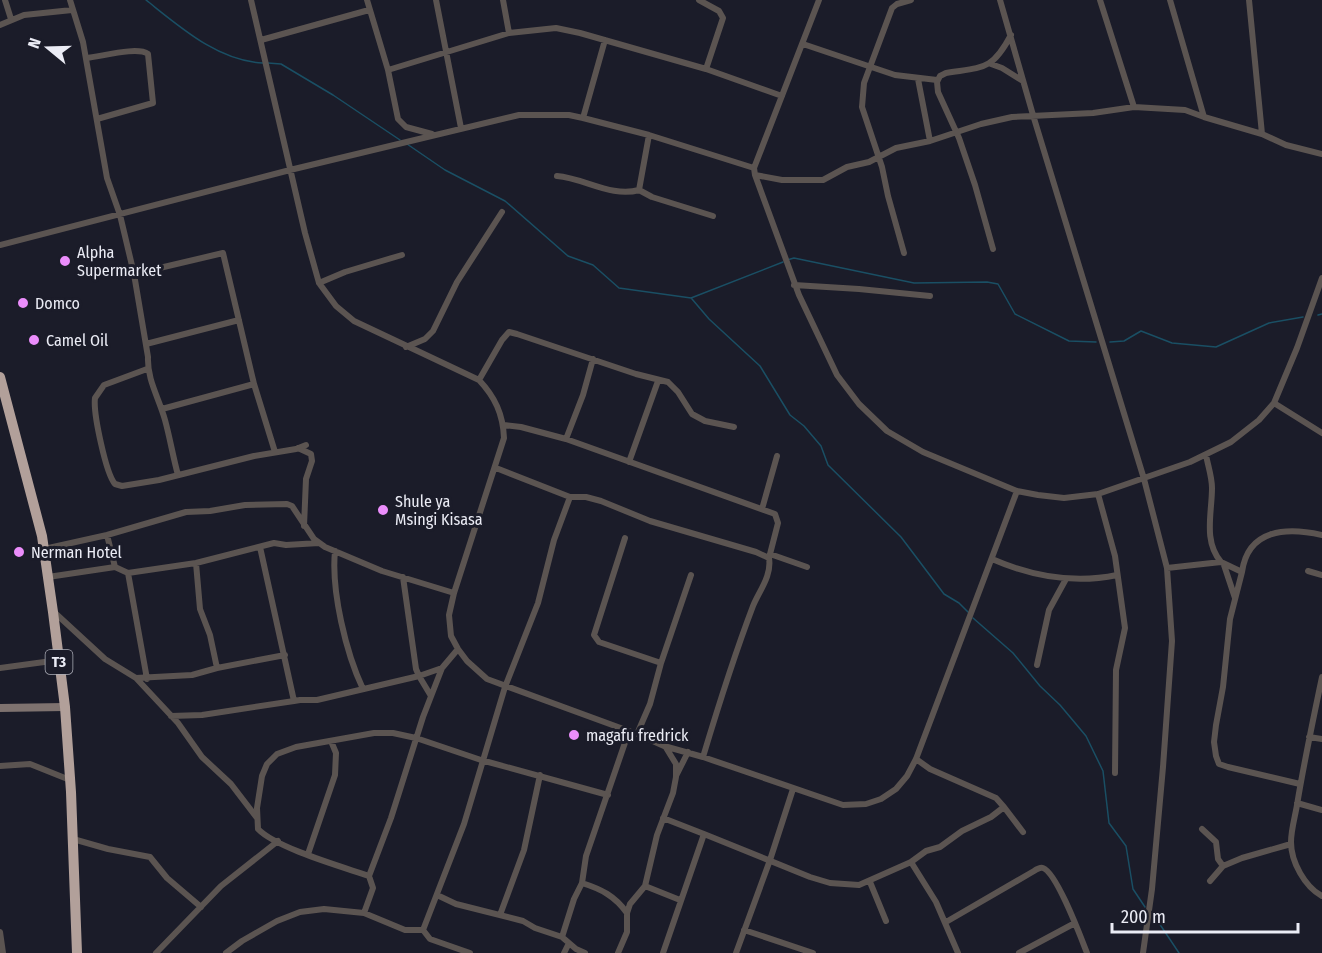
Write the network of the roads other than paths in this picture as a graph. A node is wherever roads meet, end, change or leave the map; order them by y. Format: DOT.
graph roads {
  1 [pos="5,0"];
  2 [pos="70,0"];
  3 [pos="251,0"];
  4 [pos="367,0"];
  5 [pos="436,0"];
  6 [pos="503,0"];
  7 [pos="699,0"];
  8 [pos="819,0"];
  9 [pos="911,0"];
  10 [pos="1000,0"];
  11 [pos="1100,0"];
  12 [pos="1170,0"];
  13 [pos="1249,0"];
  14 [pos="72,10"];
  15 [pos="369,10"];
  16 [pos="11,19"];
  17 [pos="0,25"];
  18 [pos="509,33"];
  19 [pos="1011,34"];
  20 [pos="261,40"];
  21 [pos="605,40"];
  22 [pos="803,44"];
  23 [pos="446,54"];
  24 [pos="86,58"];
  25 [pos="991,64"];
  26 [pos="869,67"];
  27 [pos="706,69"];
  28 [pos="388,70"];
  29 [pos="918,79"];
  30 [pos="937,80"];
  31 [pos="1023,81"];
  32 [pos="782,96"];
  33 [pos="1134,107"];
  34 [pos="1033,115"];
  35 [pos="1204,117"];
  36 [pos="583,118"];
  37 [pos="97,119"];
  38 [pos="461,128"];
  39 [pos="956,132"];
  40 [pos="434,135"];
  41 [pos="649,135"];
  42 [pos="1262,135"];
  43 [pos="930,141"];
  44 [pos="1322,154"];
  45 [pos="879,157"];
  46 [pos="290,170"];
  47 [pos="754,172"];
  48 [pos="557,176"];
  49 [pos="639,189"];
  50 [pos="502,212"];
  51 [pos="120,215"];
  52 [pos="713,216"];
  53 [pos="0,245"];
  54 [pos="993,249"];
  55 [pos="904,253"];
  56 [pos="402,255"];
  57 [pos="134,274"];
  58 [pos="1322,278"];
  59 [pos="319,283"];
  60 [pos="794,285"];
  61 [pos="930,296"];
  62 [pos="239,320"];
  63 [pos="146,344"];
  64 [pos="406,347"];
  65 [pos="593,359"];
  66 [pos="147,369"];
  67 [pos="0,377"];
  68 [pos="478,380"];
  69 [pos="658,381"];
  70 [pos="254,384"];
  71 [pos="1274,403"];
  72 [pos="162,409"];
  73 [pos="504,425"];
  74 [pos="734,427"];
  75 [pos="1322,433"];
  76 [pos="566,440"];
  77 [pos="306,445"];
  78 [pos="298,448"];
  79 [pos="274,452"];
  80 [pos="1206,455"];
  81 [pos="777,456"];
  82 [pos="629,462"];
  83 [pos="496,468"];
  84 [pos="178,475"];
  85 [pos="1144,479"];
  86 [pos="1017,491"];
  87 [pos="1098,494"];
  88 [pos="570,497"];
  89 [pos="762,509"];
  90 [pos="304,527"];
  91 [pos="107,535"];
  92 [pos="1322,535"];
  93 [pos="625,538"];
  94 [pos="320,543"];
  95 [pos="260,547"];
  96 [pos="44,549"];
  97 [pos="335,552"];
  98 [pos="769,556"];
  99 [pos="992,559"];
  100 [pos="196,562"];
  101 [pos="1223,563"];
  102 [pos="115,567"];
  103 [pos="807,567"];
  104 [pos="1167,568"];
  105 [pos="1242,572"];
  106 [pos="1308,572"];
  107 [pos="128,573"];
  108 [pos="1322,574"];
  109 [pos="691,575"];
  110 [pos="1117,575"];
  111 [pos="48,577"];
  112 [pos="403,577"];
  113 [pos="1066,579"];
  114 [pos="454,593"];
  115 [pos="1235,598"];
  116 [pos="53,612"];
  117 [pos="458,649"];
  118 [pos="285,655"];
  119 [pos="59,660"];
  120 [pos="661,663"];
  121 [pos="1037,665"];
  122 [pos="0,668"];
  123 [pos="217,668"];
  124 [pos="442,668"];
  125 [pos="418,676"];
  126 [pos="1322,677"];
  127 [pos="136,678"];
  128 [pos="147,679"];
  129 [pos="505,687"];
  130 [pos="363,689"];
  131 [pos="431,696"];
  132 [pos="294,702"];
  133 [pos="65,707"];
  134 [pos="0,708"];
  135 [pos="171,716"];
  136 [pos="629,731"];
  137 [pos="638,734"];
  138 [pos="1309,737"];
  139 [pos="416,738"];
  140 [pos="1322,739"];
  141 [pos="331,741"];
  142 [pos="664,746"];
  143 [pos="688,752"];
  144 [pos="703,757"];
  145 [pos="916,759"];
  146 [pos="482,760"];
  147 [pos="0,766"];
  148 [pos="1115,773"];
  149 [pos="540,775"];
  150 [pos="676,777"];
  151 [pos="70,780"];
  152 [pos="1300,784"];
  153 [pos="794,789"];
  154 [pos="608,795"];
  155 [pos="1297,803"];
  156 [pos="1004,807"];
  157 [pos="1322,810"];
  158 [pos="257,818"];
  159 [pos="663,818"];
  160 [pos="1202,829"];
  161 [pos="1023,832"];
  162 [pos="704,834"];
  163 [pos="73,839"];
  164 [pos="278,842"];
  165 [pos="1291,844"];
  166 [pos="308,854"];
  167 [pos="770,860"];
  168 [pos="911,862"];
  169 [pos="1223,866"];
  170 [pos="369,876"];
  171 [pos="1210,881"];
  172 [pos="870,882"];
  173 [pos="582,883"];
  174 [pos="645,886"];
  175 [pos="437,895"];
  176 [pos="1322,896"];
  177 [pos="681,900"];
  178 [pos="201,907"];
  179 [pos="364,913"];
  180 [pos="627,913"];
  181 [pos="500,915"];
  182 [pos="886,921"];
  183 [pos="946,922"];
  184 [pos="1075,923"];
  185 [pos="423,930"];
  186 [pos="744,930"];
  187 [pos="0,932"];
  188 [pos="562,938"];
  189 [pos="569,943"];
  190 [pos="3,953"];
  191 [pos="77,953"];
  192 [pos="156,953"];
  193 [pos="226,953"];
  194 [pos="470,953"];
  195 [pos="564,953"];
  196 [pos="585,953"];
  197 [pos="618,953"];
  198 [pos="663,953"];
  199 [pos="736,953"];
  200 [pos="813,953"];
  201 [pos="958,953"];
  202 [pos="1019,953"];
  203 [pos="1087,953"];
  204 [pos="1143,953"];
  1 -- 16 [label="street"];
  2 -- 14 [label="street"];
  3 -- 20 [label="street"];
  4 -- 15 [label="street"];
  5 -- 23 [label="street"];
  6 -- 18 [label="street"];
  7 -- 27 [label="street"];
  8 -- 22 [label="street"];
  9 -- 26 [label="street"];
  10 -- 19 [label="street"];
  11 -- 33 [label="street"];
  12 -- 35 [label="street"];
  13 -- 42 [label="street"];
  14 -- 16 [label="street"];
  14 -- 24 [label="street"];
  15 -- 20 [label="street"];
  15 -- 28 [label="street"];
  16 -- 17 [label="street"];
  18 -- 21 [label="street"];
  18 -- 23 [label="street"];
  19 -- 25 [label="street"];
  19 -- 31 [label="street"];
  20 -- 46 [label="street"];
  21 -- 27 [label="street"];
  21 -- 36 [label="street"];
  22 -- 26 [label="street"];
  22 -- 32 [label="street"];
  23 -- 28 [label="street"];
  23 -- 38 [label="street"];
  24 -- 37 [label="street"];
  24 -- 37 [label="street"];
  25 -- 30 [label="street"];
  25 -- 31 [label="street"];
  26 -- 29 [label="street"];
  26 -- 45 [label="street"];
  27 -- 32 [label="street"];
  28 -- 40 [label="street"];
  29 -- 30 [label="street"];
  29 -- 43 [label="street"];
  30 -- 39 [label="street"];
  31 -- 34 [label="street"];
  32 -- 47 [label="street"];
  33 -- 34 [label="street"];
  33 -- 35 [label="street"];
  34 -- 39 [label="street"];
  34 -- 85 [label="street"];
  35 -- 42 [label="street"];
  36 -- 38 [label="street"];
  36 -- 41 [label="street"];
  37 -- 51 [label="street"];
  38 -- 40 [label="street"];
  39 -- 43 [label="street"];
  39 -- 54 [label="street"];
  40 -- 46 [label="street"];
  41 -- 47 [label="street"];
  41 -- 49 [label="street"];
  42 -- 44 [label="street"];
  43 -- 45 [label="street"];
  45 -- 47 [label="street"];
  45 -- 55 [label="street"];
  46 -- 51 [label="street"];
  46 -- 59 [label="street"];
  47 -- 60 [label="street"];
  48 -- 49 [label="street"];
  49 -- 52 [label="street"];
  50 -- 64 [label="street"];
  51 -- 53 [label="street"];
  51 -- 57 [label="street"];
  56 -- 59 [label="street"];
  57 -- 62 [label="street"];
  57 -- 63 [label="street"];
  58 -- 71 [label="street"];
  59 -- 64 [label="street"];
  60 -- 61 [label="street"];
  60 -- 86 [label="street"];
  62 -- 63 [label="street"];
  62 -- 70 [label="street"];
  63 -- 66 [label="street"];
  64 -- 68 [label="street"];
  65 -- 68 [label="street"];
  65 -- 69 [label="street"];
  65 -- 76 [label="street"];
  66 -- 72 [label="street"];
  66 -- 84 [label="street"];
  67 -- 96 [label="highway, T3"];
  68 -- 73 [label="street"];
  69 -- 74 [label="street"];
  69 -- 82 [label="street"];
  70 -- 72 [label="street"];
  70 -- 79 [label="street"];
  71 -- 75 [label="street"];
  71 -- 80 [label="street"];
  72 -- 84 [label="street"];
  73 -- 76 [label="street"];
  73 -- 83 [label="street"];
  76 -- 82 [label="street"];
  77 -- 78 [label="street"];
  78 -- 79 [label="street"];
  78 -- 90 [label="street"];
  79 -- 84 [label="street"];
  80 -- 85 [label="street"];
  80 -- 101 [label="street"];
  81 -- 89 [label="street"];
  82 -- 89 [label="street"];
  83 -- 88 [label="street"];
  83 -- 114 [label="street"];
  85 -- 87 [label="street"];
  85 -- 104 [label="street"];
  86 -- 87 [label="street"];
  86 -- 99 [label="street"];
  87 -- 110 [label="street"];
  88 -- 98 [label="street"];
  88 -- 129 [label="street"];
  89 -- 98 [label="street"];
  90 -- 91 [label="street"];
  90 -- 94 [label="street"];
  91 -- 96 [label="street"];
  91 -- 102 [label="street"];
  92 -- 105 [label="street"];
  93 -- 120 [label="street"];
  94 -- 95 [label="street"];
  94 -- 97 [label="street"];
  95 -- 100 [label="street"];
  95 -- 118 [label="street"];
  96 -- 111 [label="highway, T3"];
  97 -- 112 [label="street"];
  97 -- 130 [label="street"];
  98 -- 103 [label="street"];
  98 -- 144 [label="street"];
  99 -- 113 [label="street"];
  99 -- 145 [label="street"];
  100 -- 107 [label="street"];
  100 -- 123 [label="street"];
  101 -- 104 [label="street"];
  101 -- 105 [label="street"];
  101 -- 115 [label="street"];
  102 -- 107 [label="street"];
  102 -- 111 [label="street"];
  104 -- 204 [label="street"];
  105 -- 115 [label="street"];
  106 -- 108 [label="street"];
  107 -- 128 [label="street"];
  109 -- 120 [label="street"];
  110 -- 113 [label="street"];
  110 -- 148 [label="street"];
  111 -- 116 [label="highway, T3"];
  112 -- 114 [label="street"];
  112 -- 125 [label="street"];
  113 -- 121 [label="street"];
  114 -- 117 [label="street"];
  115 -- 152 [label="street"];
  116 -- 119 [label="highway, T3"];
  116 -- 127 [label="street"];
  117 -- 124 [label="street"];
  117 -- 129 [label="street"];
  118 -- 123 [label="street"];
  118 -- 132 [label="street"];
  119 -- 122 [label="street"];
  119 -- 133 [label="highway, T3"];
  120 -- 137 [label="street"];
  123 -- 128 [label="street"];
  124 -- 125 [label="street"];
  124 -- 131 [label="street"];
  125 -- 130 [label="street"];
  125 -- 131 [label="street"];
  126 -- 138 [label="street"];
  127 -- 128 [label="street"];
  127 -- 135 [label="street"];
  129 -- 136 [label="street"];
  129 -- 146 [label="street"];
  130 -- 132 [label="street"];
  131 -- 139 [label="street"];
  132 -- 135 [label="street"];
  133 -- 134 [label="street"];
  133 -- 151 [label="highway, T3"];
  135 -- 158 [label="street"];
  136 -- 137 [label="street"];
  136 -- 154 [label="street"];
  137 -- 142 [label="street"];
  138 -- 140 [label="street"];
  138 -- 152 [label="street"];
  139 -- 141 [label="street"];
  139 -- 146 [label="street"];
  139 -- 170 [label="street"];
  141 -- 158 [label="street"];
  141 -- 166 [label="street"];
  142 -- 143 [label="street"];
  142 -- 150 [label="street"];
  143 -- 144 [label="street"];
  143 -- 150 [label="street"];
  144 -- 153 [label="street"];
  145 -- 153 [label="street"];
  145 -- 156 [label="street"];
  146 -- 149 [label="street"];
  146 -- 175 [label="street"];
  147 -- 151 [label="street"];
  149 -- 154 [label="street"];
  149 -- 181 [label="street"];
  150 -- 159 [label="street"];
  151 -- 163 [label="highway, T3"];
  152 -- 155 [label="street"];
  153 -- 167 [label="street"];
  154 -- 173 [label="street"];
  155 -- 157 [label="street"];
  155 -- 165 [label="street"];
  156 -- 161 [label="street"];
  156 -- 168 [label="street"];
  158 -- 164 [label="street"];
  159 -- 162 [label="street"];
  159 -- 174 [label="street"];
  160 -- 169 [label="street"];
  162 -- 167 [label="street"];
  162 -- 177 [label="street"];
  163 -- 178 [label="street"];
  163 -- 191 [label="highway, T3"];
  164 -- 166 [label="street"];
  164 -- 178 [label="street"];
  165 -- 169 [label="street"];
  165 -- 176 [label="street"];
  166 -- 170 [label="street"];
  167 -- 172 [label="street"];
  167 -- 186 [label="street"];
  168 -- 172 [label="street"];
  168 -- 183 [label="street"];
  169 -- 171 [label="street"];
  170 -- 179 [label="street"];
  172 -- 182 [label="street"];
  173 -- 180 [label="street"];
  173 -- 188 [label="street"];
  174 -- 177 [label="street"];
  174 -- 180 [label="street"];
  175 -- 181 [label="street"];
  175 -- 185 [label="street"];
  177 -- 198 [label="street"];
  178 -- 192 [label="street"];
  179 -- 185 [label="street"];
  179 -- 193 [label="street"];
  180 -- 197 [label="street"];
  181 -- 188 [label="street"];
  183 -- 184 [label="street"];
  183 -- 201 [label="street"];
  184 -- 202 [label="street"];
  184 -- 203 [label="street"];
  185 -- 194 [label="street"];
  186 -- 199 [label="street"];
  186 -- 200 [label="street"];
  187 -- 190 [label="street"];
  188 -- 189 [label="street"];
  189 -- 195 [label="street"];
  189 -- 196 [label="street"];
}
